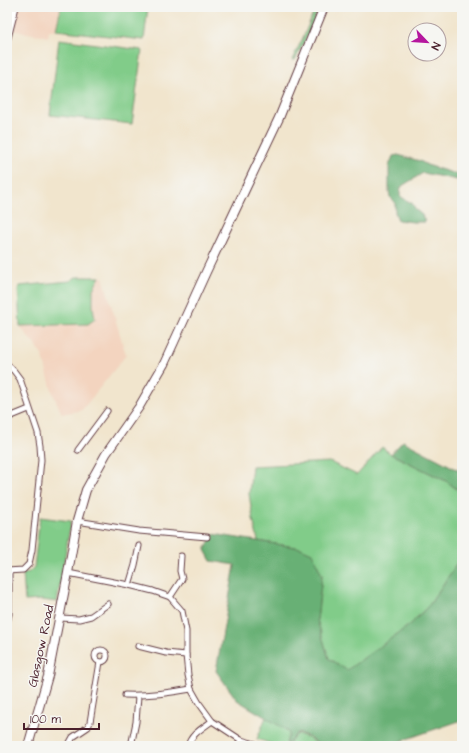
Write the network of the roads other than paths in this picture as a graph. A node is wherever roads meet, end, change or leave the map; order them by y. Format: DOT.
graph roads {
  1 [pos="15,7"];
  2 [pos="324,7"];
  3 [pos="7,38"];
  4 [pos="7,364"];
  5 [pos="29,409"];
  6 [pos="107,411"];
  7 [pos="7,418"];
  8 [pos="78,450"];
  9 [pos="77,521"];
  10 [pos="207,537"];
  11 [pos="140,546"];
  12 [pos="182,556"];
  13 [pos="8,571"];
  14 [pos="68,573"];
  15 [pos="129,585"];
  16 [pos="170,597"];
  17 [pos="108,604"];
  18 [pos="60,618"];
  19 [pos="7,623"];
  20 [pos="138,646"];
  21 [pos="186,655"];
  22 [pos="100,662"];
  23 [pos="191,689"];
  24 [pos="125,695"];
  25 [pos="138,696"];
  26 [pos="212,721"];
  27 [pos="241,740"];
  28 [pos="28,746"];
  29 [pos="68,746"];
  30 [pos="131,746"];
  31 [pos="188,746"];
  32 [pos="239,746"];
  33 [pos="262,746"];
  1 -- 3 [label="main road"];
  2 -- 9 [label="main road, Glasgow Road"];
  4 -- 5 [label="street"];
  5 -- 7 [label="street"];
  5 -- 13 [label="street"];
  6 -- 8 [label="street"];
  9 -- 10 [label="street"];
  9 -- 14 [label="main road, Glasgow Road"];
  11 -- 15 [label="street"];
  12 -- 16 [label="street"];
  13 -- 19 [label="street"];
  14 -- 15 [label="street"];
  14 -- 18 [label="main road, Glasgow Road"];
  15 -- 16 [label="street"];
  16 -- 21 [label="street"];
  17 -- 18 [label="street"];
  18 -- 28 [label="main road, Glasgow Road"];
  20 -- 21 [label="street"];
  21 -- 23 [label="street"];
  22 -- 29 [label="street"];
  23 -- 25 [label="street"];
  23 -- 26 [label="street"];
  24 -- 25 [label="street"];
  25 -- 30 [label="street"];
  26 -- 27 [label="street"];
  26 -- 31 [label="street"];
  27 -- 32 [label="street"];
  27 -- 33 [label="street"];
}
